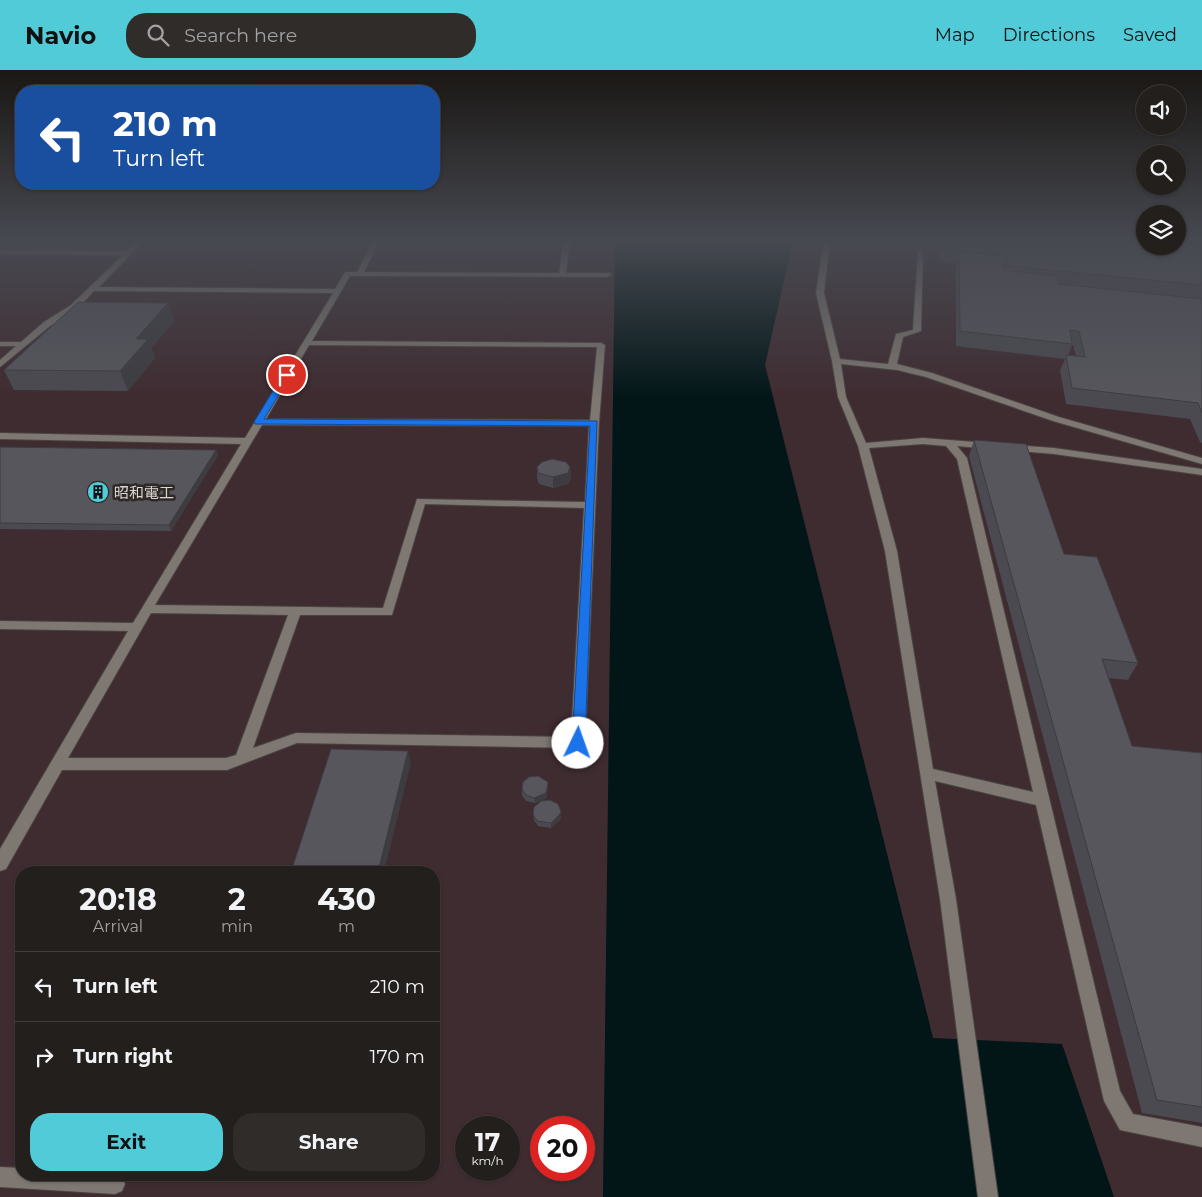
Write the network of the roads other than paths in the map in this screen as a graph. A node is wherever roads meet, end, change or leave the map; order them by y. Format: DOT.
graph roads {
  1 [pos="88,293"];
  2 [pos="336,293"];
  3 [pos="820,293"];
  4 [pos="919,293"];
  5 [pos="306,343"];
  6 [pos="0,344"];
  7 [pos="24,344"];
  8 [pos="836,361"];
  9 [pos="0,364"];
  10 [pos="892,366"];
  11 [pos="258,422"];
  12 [pos="594,423"];
  13 [pos="0,436"];
  14 [pos="247,441"];
  15 [pos="949,443"];
  16 [pos="862,446"];
  17 [pos="1202,461"];
  18 [pos="1202,472"];
  19 [pos="590,505"];
  20 [pos="147,609"];
  21 [pos="295,611"];
  22 [pos="0,625"];
  23 [pos="136,627"];
  24 [pos="242,759"];
  25 [pos="58,764"];
  26 [pos="926,773"];
  27 [pos="1043,801"];
  28 [pos="0,864"];
  29 [pos="1202,1137"];
  30 [pos="0,1177"];
  31 [pos="15,1178"];
  32 [pos="66,1181"];
  33 [pos="115,1184"];
  34 [pos="988,1197"];
  1 -- 7 [label="lane"];
  2 -- 5 [label="lane"];
  3 -- 8 [label="lane"];
  4 -- 10 [label="lane"];
  5 -- 11 [label="lane"];
  5 -- 12 [label="lane"];
  6 -- 7 [label="lane"];
  7 -- 9 [label="lane"];
  8 -- 10 [label="lane"];
  8 -- 16 [label="lane"];
  10 -- 17 [label="lane"];
  11 -- 12 [label="lane"];
  11 -- 14 [label="lane"];
  12 -- 19 [label="lane"];
  13 -- 14 [label="lane"];
  14 -- 20 [label="lane"];
  15 -- 16 [label="lane"];
  15 -- 18 [label="lane"];
  15 -- 27 [label="lane"];
  16 -- 26 [label="lane"];
  19 -- 21 [label="lane"];
  19 -- 24 [label="lane"];
  20 -- 21 [label="lane"];
  20 -- 23 [label="lane"];
  21 -- 24 [label="lane"];
  22 -- 23 [label="lane"];
  23 -- 25 [label="lane"];
  24 -- 25 [label="lane"];
  25 -- 28 [label="lane"];
  26 -- 27 [label="lane"];
  26 -- 34 [label="lane"];
  27 -- 29 [label="lane"];
  30 -- 31 [label="lane"];
  32 -- 33 [label="lane"];
}
